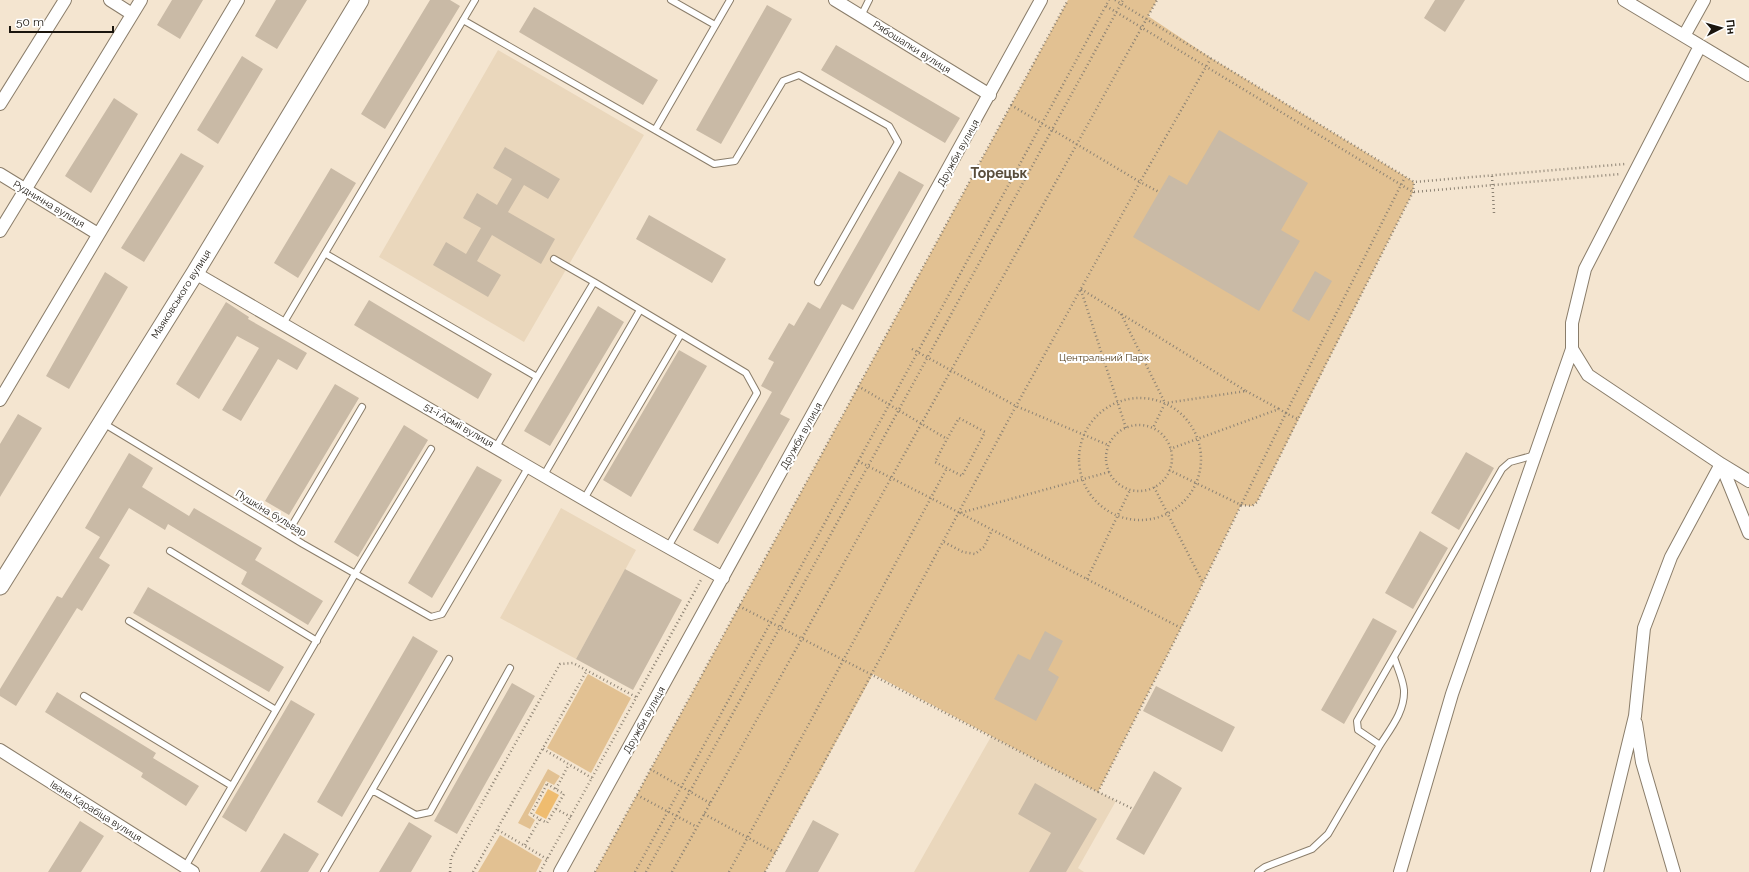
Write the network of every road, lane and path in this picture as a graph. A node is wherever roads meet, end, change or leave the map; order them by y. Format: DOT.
graph roads {
  1 [pos="65,0"];
  2 [pos="110,0"];
  3 [pos="141,0"];
  4 [pos="238,0"];
  5 [pos="360,0"];
  6 [pos="475,0"];
  7 [pos="671,0"];
  8 [pos="730,0"];
  9 [pos="835,0"];
  10 [pos="869,0"];
  11 [pos="1041,0"];
  12 [pos="1068,0"];
  13 [pos="1110,0"];
  14 [pos="1115,0"];
  15 [pos="1123,0"];
  16 [pos="1157,0"];
  17 [pos="1624,0"];
  18 [pos="1704,0"];
  19 [pos="1106,6"];
  20 [pos="132,14"];
  21 [pos="861,16"];
  22 [pos="463,20"];
  23 [pos="716,25"];
  24 [pos="1684,36"];
  25 [pos="1700,46"];
  26 [pos="1211,58"];
  27 [pos="1749,75"];
  28 [pos="990,95"];
  29 [pos="0,104"];
  30 [pos="1011,105"];
  31 [pos="655,130"];
  32 [pos="1637,168"];
  33 [pos="0,174"];
  34 [pos="1492,176"];
  35 [pos="1405,177"];
  36 [pos="1140,182"];
  37 [pos="1414,182"];
  38 [pos="1401,185"];
  39 [pos="1492,185"];
  40 [pos="25,190"];
  41 [pos="1159,192"];
  42 [pos="1413,192"];
  43 [pos="1494,213"];
  44 [pos="0,231"];
  45 [pos="98,234"];
  46 [pos="326,254"];
  47 [pos="554,260"];
  48 [pos="194,273"];
  49 [pos="594,282"];
  50 [pos="818,282"];
  51 [pos="1081,289"];
  52 [pos="640,310"];
  53 [pos="1120,313"];
  54 [pos="287,327"];
  55 [pos="681,334"];
  56 [pos="912,349"];
  57 [pos="1572,349"];
  58 [pos="537,378"];
  59 [pos="858,386"];
  60 [pos="1246,391"];
  61 [pos="0,400"];
  62 [pos="1165,403"];
  63 [pos="1016,406"];
  64 [pos="362,408"];
  65 [pos="1279,409"];
  66 [pos="1286,413"];
  67 [pos="1298,419"];
  68 [pos="102,423"];
  69 [pos="1126,428"];
  70 [pos="1153,428"];
  71 [pos="947,439"];
  72 [pos="1108,445"];
  73 [pos="496,447"];
  74 [pos="1170,448"];
  75 [pos="431,449"];
  76 [pos="1535,455"];
  77 [pos="858,462"];
  78 [pos="1721,464"];
  79 [pos="529,466"];
  80 [pos="947,468"];
  81 [pos="1169,470"];
  82 [pos="1109,472"];
  83 [pos="544,475"];
  84 [pos="1749,480"];
  85 [pos="1154,487"];
  86 [pos="1130,490"];
  87 [pos="584,499"];
  88 [pos="1241,505"];
  89 [pos="960,513"];
  90 [pos="992,530"];
  91 [pos="1749,533"];
  92 [pos="287,534"];
  93 [pos="944,542"];
  94 [pos="668,547"];
  95 [pos="170,551"];
  96 [pos="708,569"];
  97 [pos="356,574"];
  98 [pos="723,578"];
  99 [pos="1087,580"];
  100 [pos="1203,583"];
  101 [pos="0,586"];
  102 [pos="739,606"];
  103 [pos="129,622"];
  104 [pos="1181,628"];
  105 [pos="317,641"];
  106 [pos="1394,657"];
  107 [pos="449,659"];
  108 [pos="844,660"];
  109 [pos="510,668"];
  110 [pos="587,670"];
  111 [pos="84,696"];
  112 [pos="636,697"];
  113 [pos="276,710"];
  114 [pos="1635,716"];
  115 [pos="1380,744"];
  116 [pos="543,749"];
  117 [pos="0,750"];
  118 [pos="569,764"];
  119 [pos="650,769"];
  120 [pos="592,778"];
  121 [pos="232,786"];
  122 [pos="556,789"];
  123 [pos="372,790"];
  124 [pos="1098,792"];
  125 [pos="636,795"];
  126 [pos="711,803"];
  127 [pos="556,809"];
  128 [pos="1133,809"];
  129 [pos="704,814"];
  130 [pos="571,817"];
  131 [pos="540,819"];
  132 [pos="697,827"];
  133 [pos="498,830"];
  134 [pos="525,846"];
  135 [pos="776,853"];
  136 [pos="547,859"];
  137 [pos="189,869"];
  138 [pos="324,872"];
  139 [pos="450,872"];
  140 [pos="473,872"];
  141 [pos="540,872"];
  142 [pos="560,872"];
  143 [pos="595,872"];
  144 [pos="635,872"];
  145 [pos="646,872"];
  146 [pos="672,872"];
  147 [pos="729,872"];
  148 [pos="765,872"];
  149 [pos="1258,872"];
  150 [pos="1400,872"];
  151 [pos="1597,872"];
  152 [pos="1674,872"];
  1 -- 29 [label="street"];
  2 -- 20 [label="street"];
  3 -- 20 [label="street"];
  4 -- 45 [label="street"];
  5 -- 48 [label="main road, Маяковського вулиця"];
  6 -- 22 [label="lane"];
  7 -- 23 [label="lane"];
  8 -- 23 [label="lane"];
  9 -- 21 [label="street, Рябошапки вулиця"];
  10 -- 21 [label="lane"];
  11 -- 28 [label="street, Дружби вулиця"];
  12 -- 30 [label="path"];
  13 -- 19 [label="path"];
  14 -- 26 [label="path"];
  15 -- 145 [label="path"];
  16 -- 126 [label="path"];
  17 -- 24 [label="street"];
  18 -- 24 [label="street"];
  19 -- 38 [label="path"];
  19 -- 77 [label="path"];
  20 -- 40 [label="street"];
  21 -- 28 [label="street, Рябошапки вулиця"];
  22 -- 31 [label="lane"];
  22 -- 46 [label="lane"];
  23 -- 31 [label="lane"];
  24 -- 25 [label="street"];
  25 -- 27 [label="street"];
  25 -- 32 [label="street"];
  26 -- 35 [label="path"];
  26 -- 36 [label="path"];
  28 -- 98 [label="street, Дружби вулиця"];
  30 -- 36 [label="path"];
  30 -- 59 [label="path"];
  31 -- 50 [label="lane"];
  32 -- 34 [label="path"];
  32 -- 39 [label="path"];
  32 -- 57 [label="street"];
  33 -- 40 [label="street, Руднична вулиця"];
  34 -- 37 [label="path"];
  34 -- 39 [label="path"];
  35 -- 37 [label="path"];
  35 -- 38 [label="path"];
  36 -- 41 [label="path"];
  36 -- 51 [label="path"];
  37 -- 42 [label="path"];
  38 -- 42 [label="path"];
  38 -- 66 [label="path"];
  39 -- 42 [label="path"];
  39 -- 43 [label="path"];
  40 -- 44 [label="street"];
  40 -- 45 [label="street, Руднична вулиця"];
  42 -- 67 [label="path"];
  45 -- 61 [label="street"];
  46 -- 54 [label="lane"];
  46 -- 58 [label="lane"];
  47 -- 49 [label="lane"];
  48 -- 54 [label="street, 51-ї Армії вулиця"];
  48 -- 68 [label="main road, Маяковського вулиця"];
  49 -- 52 [label="lane"];
  49 -- 58 [label="lane"];
  51 -- 53 [label="path"];
  51 -- 63 [label="path"];
  51 -- 69 [label="path"];
  52 -- 55 [label="lane"];
  52 -- 83 [label="lane"];
  53 -- 60 [label="path"];
  53 -- 62 [label="path"];
  54 -- 73 [label="street, 51-ї Армії вулиця"];
  55 -- 87 [label="lane"];
  55 -- 94 [label="lane"];
  56 -- 63 [label="path"];
  57 -- 76 [label="street"];
  57 -- 78 [label="street"];
  58 -- 73 [label="lane"];
  59 -- 71 [label="path"];
  59 -- 102 [label="path"];
  60 -- 62 [label="path"];
  60 -- 65 [label="path"];
  62 -- 62 [label="path"];
  62 -- 70 [label="path"];
  63 -- 72 [label="path"];
  63 -- 89 [label="path"];
  64 -- 92 [label="lane"];
  65 -- 66 [label="path"];
  65 -- 74 [label="path"];
  66 -- 67 [label="path"];
  66 -- 88 [label="path"];
  67 -- 88 [label="path"];
  68 -- 92 [label="lane, Пушкіна бульвар"];
  68 -- 101 [label="main road, Маяковського вулиця"];
  69 -- 70 [label="path"];
  69 -- 72 [label="path"];
  70 -- 74 [label="path"];
  71 -- 80 [label="path"];
  71 -- 80 [label="path"];
  72 -- 82 [label="path"];
  73 -- 79 [label="street, 51-ї Армії вулиця"];
  74 -- 81 [label="path"];
  75 -- 97 [label="lane"];
  76 -- 106 [label="lane"];
  76 -- 150 [label="street"];
  77 -- 89 [label="path"];
  77 -- 144 [label="path"];
  78 -- 84 [label="street"];
  78 -- 91 [label="street"];
  78 -- 114 [label="street"];
  79 -- 83 [label="street, 51-ї Армії вулиця"];
  79 -- 97 [label="lane, Пушкіна бульвар"];
  80 -- 108 [label="path"];
  81 -- 85 [label="path"];
  81 -- 88 [label="path"];
  82 -- 86 [label="path"];
  82 -- 89 [label="path"];
  83 -- 87 [label="street, 51-ї Армії вулиця"];
  85 -- 86 [label="path"];
  85 -- 100 [label="path"];
  86 -- 99 [label="path"];
  87 -- 94 [label="street, 51-ї Армії вулиця"];
  88 -- 100 [label="path"];
  89 -- 90 [label="path"];
  89 -- 93 [label="path"];
  90 -- 93 [label="path"];
  90 -- 99 [label="path"];
  92 -- 97 [label="lane, Пушкіна бульвар"];
  93 -- 135 [label="path"];
  94 -- 96 [label="street, 51-ї Армії вулиця"];
  95 -- 105 [label="lane"];
  96 -- 98 [label="street, 51-ї Армії вулиця"];
  96 -- 112 [label="path"];
  97 -- 105 [label="lane"];
  98 -- 142 [label="street, Дружби вулиця"];
  99 -- 104 [label="path"];
  100 -- 104 [label="path"];
  102 -- 108 [label="path"];
  102 -- 119 [label="path"];
  103 -- 113 [label="lane"];
  104 -- 124 [label="path"];
  105 -- 113 [label="lane"];
  106 -- 115 [label="lane"];
  106 -- 115 [label="lane"];
  107 -- 123 [label="lane"];
  108 -- 124 [label="path"];
  108 -- 147 [label="path"];
  109 -- 123 [label="lane"];
  110 -- 112 [label="path"];
  110 -- 116 [label="path"];
  110 -- 139 [label="path"];
  111 -- 121 [label="lane"];
  112 -- 120 [label="path"];
  113 -- 121 [label="lane"];
  114 -- 151 [label="street"];
  114 -- 152 [label="street"];
  115 -- 149 [label="lane"];
  116 -- 118 [label="path"];
  116 -- 133 [label="path"];
  117 -- 137 [label="street, Івана Карабіца вулиця"];
  118 -- 120 [label="path"];
  118 -- 122 [label="path"];
  119 -- 125 [label="path"];
  119 -- 126 [label="path"];
  120 -- 130 [label="path"];
  121 -- 137 [label="lane"];
  122 -- 127 [label="path"];
  122 -- 131 [label="path"];
  123 -- 138 [label="lane"];
  124 -- 128 [label="path"];
  125 -- 132 [label="path"];
  125 -- 143 [label="path"];
  126 -- 129 [label="path"];
  127 -- 130 [label="path"];
  127 -- 131 [label="path"];
  129 -- 132 [label="path"];
  129 -- 135 [label="path"];
  130 -- 136 [label="path"];
  131 -- 134 [label="path"];
  132 -- 146 [label="path"];
  133 -- 134 [label="path"];
  133 -- 140 [label="path"];
  134 -- 136 [label="path"];
  135 -- 148 [label="path"];
  136 -- 141 [label="path"];
}
